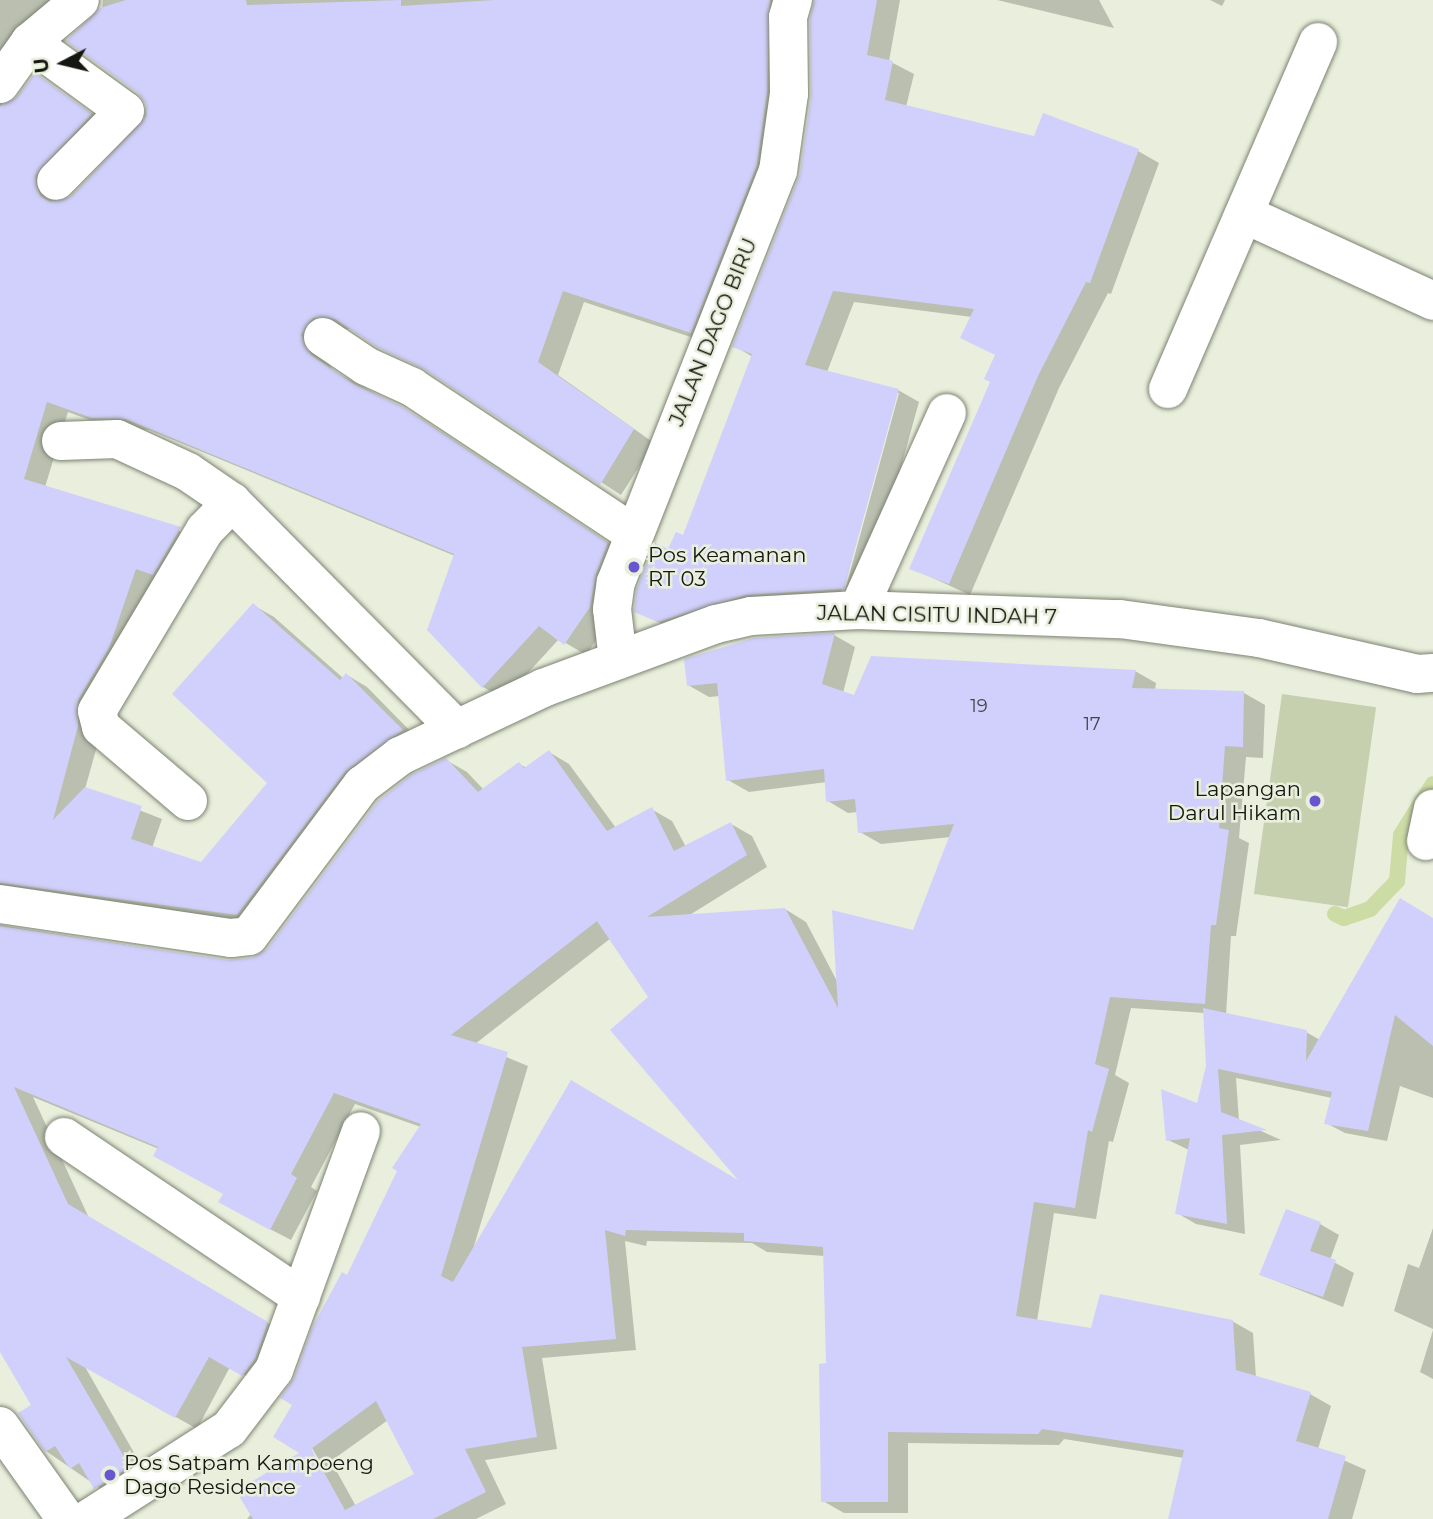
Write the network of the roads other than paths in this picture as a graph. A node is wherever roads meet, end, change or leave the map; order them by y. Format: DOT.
graph roads {
  1 [pos="80,0"];
  2 [pos="793,0"];
  3 [pos="30,42"];
  4 [pos="1318,42"];
  5 [pos="0,84"];
  6 [pos="56,181"];
  7 [pos="1244,214"];
  8 [pos="1433,301"];
  9 [pos="323,337"];
  10 [pos="1168,389"];
  11 [pos="947,414"];
  12 [pos="61,441"];
  13 [pos="232,502"];
  14 [pos="633,533"];
  15 [pos="858,610"];
  16 [pos="618,660"];
  17 [pos="1433,673"];
  18 [pos="457,729"];
  19 [pos="188,801"];
  20 [pos="0,904"];
  21 [pos="361,1130"];
  22 [pos="64,1137"];
  23 [pos="301,1297"];
  24 [pos="0,1426"];
  25 [pos="66,1519"];
  26 [pos="88,1519"];
  1 -- 3 [label="street"];
  2 -- 14 [label="street, JALAN DAGO BIRU"];
  3 -- 5 [label="street"];
  3 -- 6 [label="street"];
  4 -- 7 [label="street"];
  7 -- 8 [label="street"];
  7 -- 10 [label="street"];
  9 -- 14 [label="street"];
  11 -- 15 [label="street"];
  12 -- 13 [label="street"];
  13 -- 18 [label="street"];
  13 -- 19 [label="street"];
  14 -- 16 [label="street, JALAN DAGO BIRU"];
  15 -- 16 [label="street, JALAN CISITU INDAH 7"];
  15 -- 17 [label="street, JALAN CISITU INDAH 7"];
  16 -- 18 [label="street, JALAN CISITU INDAH 7"];
  18 -- 20 [label="street, JALAN CISITU INDAH 7"];
  21 -- 23 [label="street"];
  22 -- 23 [label="street"];
  23 -- 26 [label="street"];
  24 -- 25 [label="street"];
}
